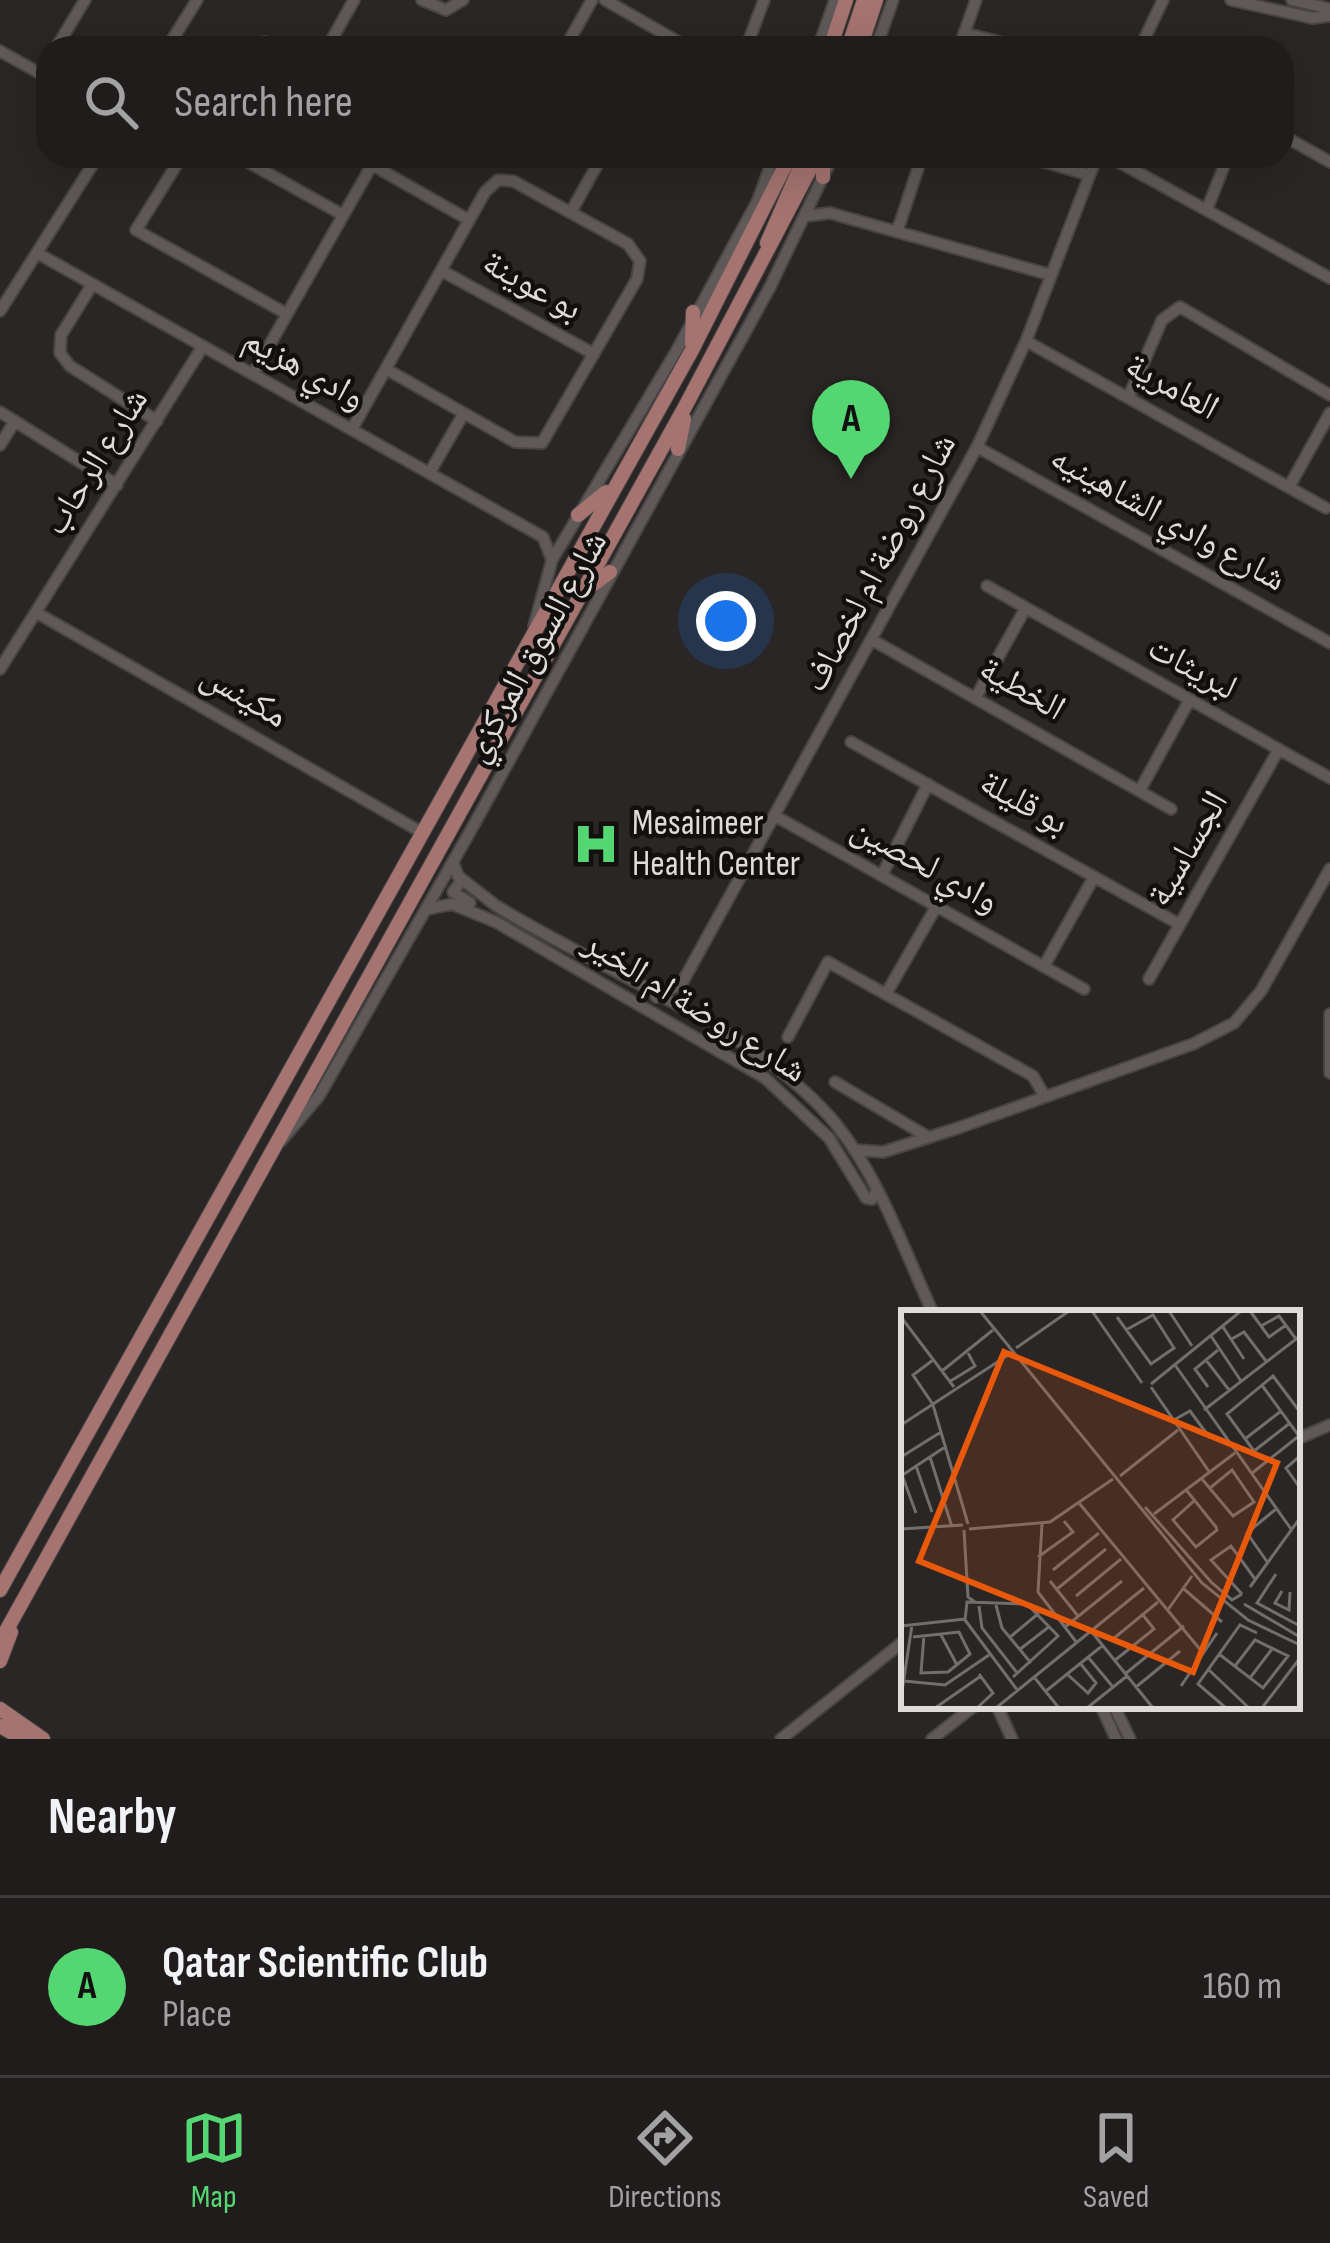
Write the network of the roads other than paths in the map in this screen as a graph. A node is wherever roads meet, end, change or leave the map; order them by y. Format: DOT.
graph roads {
  1 [pos="85,0"];
  2 [pos="197,0"];
  3 [pos="354,0"];
  4 [pos="422,0"];
  5 [pos="463,0"];
  6 [pos="592,0"];
  7 [pos="605,0"];
  8 [pos="764,0"];
  9 [pos="835,0"];
  10 [pos="846,0"];
  11 [pos="865,0"];
  12 [pos="877,0"];
  13 [pos="893,0"];
  14 [pos="976,0"];
  15 [pos="1231,0"];
  16 [pos="1292,0"];
  17 [pos="1159,4"];
  18 [pos="1330,12"];
  19 [pos="964,33"];
  20 [pos="63,36"];
  21 [pos="174,36"];
  22 [pos="334,36"];
  23 [pos="572,36"];
  24 [pos="668,36"];
  25 [pos="750,36"];
  26 [pos="822,36"];
  27 [pos="834,36"];
  28 [pos="852,36"];
  29 [pos="864,36"];
  30 [pos="880,36"];
  31 [pos="963,36"];
  32 [pos="976,36"];
  33 [pos="1145,36"];
  34 [pos="0,51"];
  35 [pos="36,71"];
  36 [pos="1294,142"];
  37 [pos="1330,162"];
  38 [pos="91,168"];
  39 [pos="175,168"];
  40 [pos="259,168"];
  41 [pos="369,168"];
  42 [pos="387,168"];
  43 [pos="595,168"];
  44 [pos="769,168"];
  45 [pos="784,168"];
  46 [pos="800,168"];
  47 [pos="813,168"];
  48 [pos="822,168"];
  49 [pos="828,168"];
  50 [pos="918,168"];
  51 [pos="1065,168"];
  52 [pos="1092,168"];
  53 [pos="1130,168"];
  54 [pos="1223,168"];
  55 [pos="1089,175"];
  56 [pos="824,177"];
  57 [pos="816,194"];
  58 [pos="1207,209"];
  59 [pos="571,212"];
  60 [pos="830,213"];
  61 [pos="343,215"];
  62 [pos="806,216"];
  63 [pos="469,220"];
  64 [pos="897,232"];
  65 [pos="37,254"];
  66 [pos="760,265"];
  67 [pos="442,271"];
  68 [pos="1051,275"];
  69 [pos="1330,278"];
  70 [pos="92,285"];
  71 [pos="0,311"];
  72 [pos="693,312"];
  73 [pos="287,314"];
  74 [pos="1026,340"];
  75 [pos="202,346"];
  76 [pos="692,350"];
  77 [pos="594,354"];
  78 [pos="386,369"];
  79 [pos="254,374"];
  80 [pos="1330,395"];
  81 [pos="1129,397"];
  82 [pos="686,405"];
  83 [pos="0,412"];
  84 [pos="464,413"];
  85 [pos="1330,417"];
  86 [pos="15,421"];
  87 [pos="157,421"];
  88 [pos="352,429"];
  89 [pos="0,445"];
  90 [pos="977,447"];
  91 [pos="678,449"];
  92 [pos="430,472"];
  93 [pos="614,484"];
  94 [pos="117,485"];
  95 [pos="1290,488"];
  96 [pos="1326,508"];
  97 [pos="578,515"];
  98 [pos="568,532"];
  99 [pos="543,537"];
  100 [pos="552,560"];
  101 [pos="610,572"];
  102 [pos="987,586"];
  103 [pos="581,593"];
  104 [pos="1025,609"];
  105 [pos="37,613"];
  106 [pos="532,632"];
  107 [pos="874,641"];
  108 [pos="1330,643"];
  109 [pos="1,666"];
  110 [pos="976,697"];
  111 [pos="1189,701"];
  112 [pos="851,742"];
  113 [pos="1279,749"];
  114 [pos="1330,778"];
  115 [pos="928,784"];
  116 [pos="1140,790"];
  117 [pos="1171,809"];
  118 [pos="776,817"];
  119 [pos="421,832"];
  120 [pos="453,862"];
  121 [pos="1330,869"];
  122 [pos="882,875"];
  123 [pos="1094,877"];
  124 [pos="462,880"];
  125 [pos="1315,896"];
  126 [pos="1330,904"];
  127 [pos="936,907"];
  128 [pos="425,911"];
  129 [pos="496,922"];
  130 [pos="1179,924"];
  131 [pos="1045,966"];
  132 [pos="1149,979"];
  133 [pos="682,983"];
  134 [pos="1084,989"];
  135 [pos="886,994"];
  136 [pos="656,997"];
  137 [pos="685,1013"];
  138 [pos="1330,1014"];
  139 [pos="788,1037"];
  140 [pos="1330,1073"];
  141 [pos="835,1082"];
  142 [pos="1046,1096"];
  143 [pos="928,1137"];
  144 [pos="854,1149"];
  145 [pos="270,1152"];
  146 [pos="883,1152"];
  147 [pos="869,1174"];
  148 [pos="877,1191"];
  149 [pos="932,1310"];
  150 [pos="1330,1425"];
  151 [pos="1300,1438"];
  152 [pos="0,1589"];
  153 [pos="17,1610"];
  154 [pos="0,1642"];
  155 [pos="901,1643"];
  156 [pos="0,1661"];
  157 [pos="0,1709"];
  158 [pos="970,1709"];
  159 [pos="998,1709"];
  160 [pos="1102,1709"];
  161 [pos="1115,1709"];
  162 [pos="0,1726"];
  163 [pos="22,1739"];
  164 [pos="44,1739"];
  165 [pos="781,1739"];
  166 [pos="932,1739"];
  167 [pos="1012,1739"];
  168 [pos="1117,1739"];
  169 [pos="1130,1739"];
  1 -- 20 [label="street"];
  2 -- 21 [label="street"];
  3 -- 22 [label="street"];
  4 -- 5 [label="street"];
  6 -- 23 [label="street"];
  7 -- 24 [label="street"];
  8 -- 25 [label="street"];
  9 -- 26 [label="street"];
  10 -- 27 [label="main road"];
  11 -- 28 [label="main road"];
  12 -- 29 [label="main road"];
  13 -- 30 [label="street"];
  14 -- 19 [label="street"];
  15 -- 18 [label="street"];
  16 -- 18 [label="street"];
  17 -- 33 [label="street"];
  19 -- 31 [label="street"];
  19 -- 32 [label="street"];
  34 -- 35 [label="street"];
  36 -- 37 [label="street"];
  38 -- 65 [label="street"];
  39 -- 73 [label="street"];
  40 -- 61 [label="street"];
  41 -- 61 [label="street"];
  42 -- 63 [label="street"];
  43 -- 59 [label="street"];
  44 -- 72 [label="street, شارع السوق المركزي"];
  45 -- 76 [label="main road, شارع السوق المركزي"];
  46 -- 66 [label="main road"];
  47 -- 66 [label="main road, شارع السوق المركزي"];
  48 -- 56 [label="main road"];
  49 -- 56 [label="street, شارع السوق المركزي"];
  50 -- 64 [label="street"];
  51 -- 55 [label="street"];
  52 -- 55 [label="street, شارع روضة ام لخصاف"];
  53 -- 58 [label="street"];
  54 -- 58 [label="street"];
  55 -- 68 [label="street, شارع روضة ام لخصاف"];
  56 -- 57 [label="street, شارع السوق المركزي"];
  57 -- 60 [label="street"];
  57 -- 62 [label="street, شارع السوق المركزي"];
  58 -- 69 [label="street"];
  59 -- 63 [label="street"];
  59 -- 77 [label="street"];
  60 -- 62 [label="street"];
  60 -- 64 [label="street"];
  61 -- 73 [label="street"];
  62 -- 91 [label="street, شارع السوق المركزي"];
  63 -- 67 [label="street"];
  64 -- 68 [label="street"];
  65 -- 70 [label="street, وادي هزيم"];
  65 -- 71 [label="street"];
  66 -- 82 [label="main road, شارع السوق المركزي"];
  67 -- 77 [label="street, بو عوينة"];
  67 -- 78 [label="street"];
  68 -- 74 [label="street, شارع روضة ام لخصاف"];
  70 -- 75 [label="street, وادي هزيم"];
  70 -- 87 [label="street"];
  72 -- 76 [label="main road"];
  72 -- 97 [label="street, شارع السوق المركزي"];
  73 -- 79 [label="street"];
  74 -- 81 [label="street, العامرية"];
  74 -- 90 [label="street, شارع روضة ام لخصاف"];
  75 -- 79 [label="street, وادي هزيم"];
  75 -- 87 [label="street, شارع الرحاب"];
  76 -- 93 [label="main road, شارع السوق المركزي"];
  77 -- 84 [label="street"];
  78 -- 84 [label="street"];
  78 -- 88 [label="street"];
  79 -- 88 [label="street, وادي هزيم"];
  80 -- 81 [label="street"];
  81 -- 95 [label="street, العامرية"];
  82 -- 91 [label="main road"];
  82 -- 103 [label="main road, شارع السوق المركزي"];
  83 -- 86 [label="street"];
  84 -- 92 [label="street"];
  85 -- 95 [label="street"];
  86 -- 89 [label="street"];
  86 -- 94 [label="street"];
  87 -- 94 [label="street, شارع الرحاب"];
  88 -- 92 [label="street, وادي هزيم"];
  90 -- 107 [label="street, شارع روضة ام لخصاف"];
  90 -- 108 [label="street, شارع وادي الشاهينيه"];
  91 -- 101 [label="street, شارع السوق المركزي"];
  92 -- 99 [label="street, وادي هزيم"];
  93 -- 97 [label="main road"];
  93 -- 106 [label="main road, شارع السوق المركزي"];
  94 -- 105 [label="street, شارع الرحاب"];
  95 -- 96 [label="street, العامرية"];
  97 -- 98 [label="street, شارع السوق المركزي"];
  98 -- 99 [label="street"];
  98 -- 100 [label="street, شارع السوق المركزي"];
  99 -- 100 [label="street"];
  100 -- 106 [label="street, شارع السوق المركزي"];
  101 -- 103 [label="main road"];
  101 -- 120 [label="street, شارع السوق المركزي"];
  102 -- 104 [label="street, لبريثات"];
  103 -- 145 [label="main road, شارع السوق المركزي"];
  104 -- 110 [label="street"];
  104 -- 111 [label="street, لبريثات"];
  105 -- 109 [label="street, شارع الرحاب"];
  105 -- 119 [label="street, مكينس"];
  106 -- 119 [label="main road, شارع السوق المركزي"];
  107 -- 110 [label="street, الخطية"];
  107 -- 118 [label="street, شارع روضة ام لخصاف"];
  110 -- 116 [label="street, الخطية"];
  111 -- 113 [label="street, لبريثات"];
  111 -- 116 [label="street"];
  112 -- 115 [label="street"];
  113 -- 114 [label="street, لبريثات"];
  113 -- 130 [label="street, الجساسية"];
  115 -- 122 [label="street, بو قليلة"];
  115 -- 123 [label="street, بو قليلة"];
  116 -- 117 [label="street, الخطية"];
  118 -- 122 [label="street, وادي لحصين"];
  118 -- 133 [label="street, شارع روضة ام لخصاف"];
  119 -- 152 [label="main road, شارع السوق المركزي"];
  120 -- 124 [label="street, شارع روضة ام الخير"];
  120 -- 128 [label="street, شارع السوق المركزي"];
  121 -- 125 [label="street"];
  122 -- 127 [label="street, وادي لحصين"];
  123 -- 130 [label="street, بو قليلة"];
  123 -- 131 [label="street"];
  124 -- 129 [label="street"];
  124 -- 136 [label="street, شارع روضة ام الخير"];
  125 -- 126 [label="street"];
  125 -- 142 [label="street"];
  127 -- 131 [label="street, وادي لحصين"];
  127 -- 135 [label="street"];
  128 -- 129 [label="street, شارع روضة ام الخير"];
  128 -- 145 [label="street, شارع السوق المركزي"];
  129 -- 148 [label="street, شارع روضة ام الخير"];
  130 -- 132 [label="street, الجساسية"];
  131 -- 134 [label="street, وادي لحصين"];
  133 -- 136 [label="street"];
  133 -- 137 [label="street"];
  135 -- 139 [label="street"];
  135 -- 142 [label="street"];
  136 -- 137 [label="street, شارع روضة ام الخير"];
  137 -- 144 [label="street, شارع روضة ام الخير"];
  138 -- 140 [label="street"];
  141 -- 143 [label="street, شارع روضة ام الخير"];
  142 -- 143 [label="street"];
  143 -- 146 [label="street"];
  144 -- 146 [label="street"];
  144 -- 147 [label="street, شارع روضة ام الخير"];
  145 -- 153 [label="main road, شارع السوق المركزي"];
  146 -- 147 [label="street"];
  147 -- 148 [label="street, شارع روضة ام الخير"];
  148 -- 149 [label="street"];
  150 -- 151 [label="street"];
  153 -- 154 [label="main road, شارع السوق المركزي"];
  153 -- 156 [label="main road"];
  155 -- 165 [label="street"];
  157 -- 164 [label="main road"];
  158 -- 166 [label="street"];
  159 -- 167 [label="street"];
  160 -- 168 [label="street"];
  161 -- 169 [label="street"];
  162 -- 163 [label="main road"];
}
